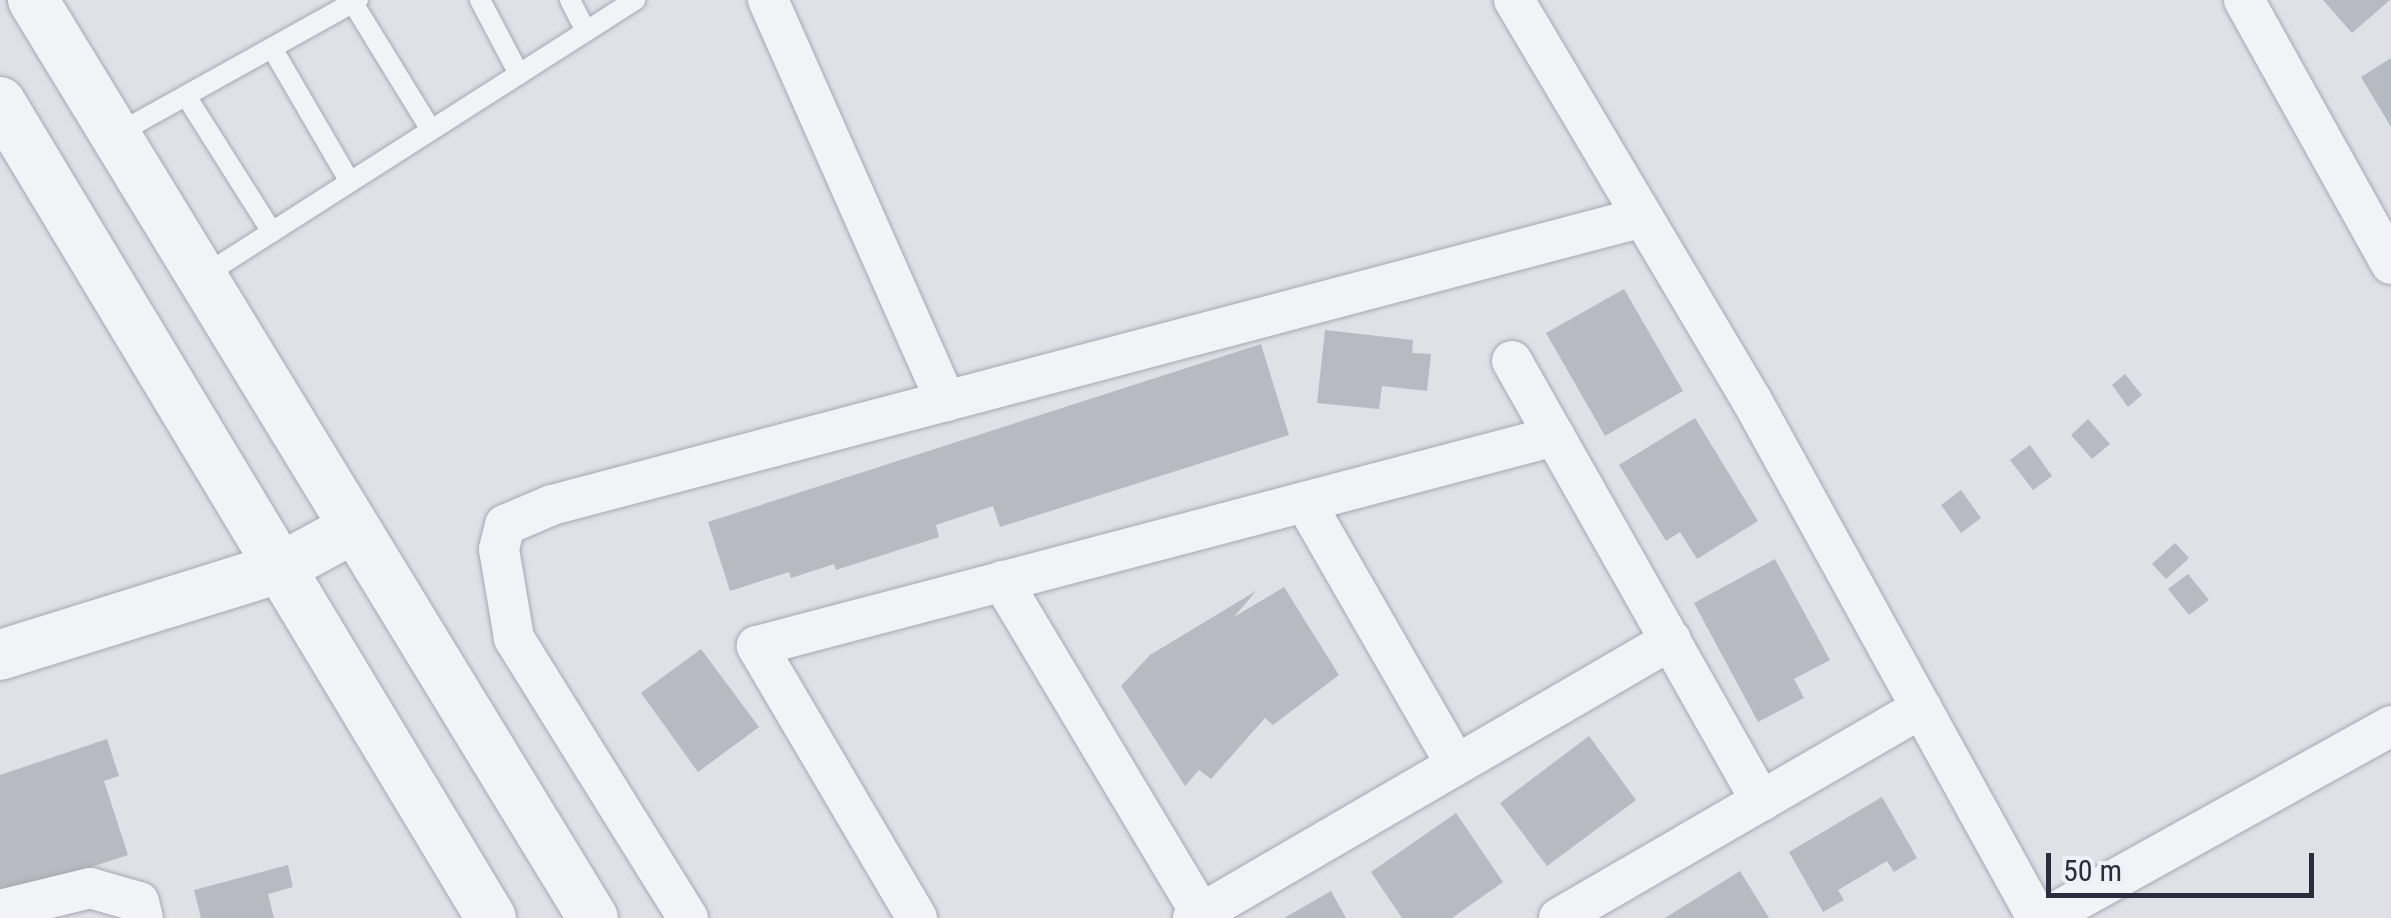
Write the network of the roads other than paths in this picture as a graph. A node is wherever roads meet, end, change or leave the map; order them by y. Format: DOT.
graph roads {
  1 [pos="33,0"];
  2 [pos="480,0"];
  3 [pos="570,0"];
  4 [pos="636,0"];
  5 [pos="768,0"];
  6 [pos="1514,0"];
  7 [pos="2244,0"];
  8 [pos="356,2"];
  9 [pos="586,31"];
  10 [pos="272,48"];
  11 [pos="519,74"];
  12 [pos="186,96"];
  13 [pos="0,102"];
  14 [pos="431,130"];
  15 [pos="115,135"];
  16 [pos="350,182"];
  17 [pos="1643,217"];
  18 [pos="272,232"];
  19 [pos="2391,264"];
  20 [pos="201,277"];
  21 [pos="1512,361"];
  22 [pos="946,401"];
  23 [pos="1554,436"];
  24 [pos="1306,502"];
  25 [pos="354,528"];
  26 [pos="280,568"];
  27 [pos="1002,582"];
  28 [pos="1670,640"];
  29 [pos="0,655"];
  30 [pos="1920,708"];
  31 [pos="2391,726"];
  32 [pos="1456,764"];
  33 [pos="1761,801"];
  34 [pos="0,910"];
  35 [pos="1197,916"];
  36 [pos="143,918"];
  37 [pos="491,918"];
  38 [pos="593,918"];
  39 [pos="688,918"];
  40 [pos="917,918"];
  41 [pos="1559,918"];
  42 [pos="2036,918"];
  43 [pos="2044,918"];
  1 -- 15 [label="street"];
  2 -- 11 [label="lane"];
  3 -- 9 [label="lane"];
  4 -- 9 [label="lane"];
  5 -- 22 [label="street"];
  6 -- 17 [label="street"];
  7 -- 19 [label="street"];
  8 -- 10 [label="lane"];
  8 -- 14 [label="lane"];
  9 -- 11 [label="lane"];
  10 -- 12 [label="lane"];
  10 -- 16 [label="lane"];
  11 -- 14 [label="lane"];
  12 -- 15 [label="lane"];
  12 -- 18 [label="lane"];
  13 -- 26 [label="street"];
  14 -- 16 [label="lane"];
  15 -- 20 [label="street"];
  16 -- 18 [label="lane"];
  17 -- 22 [label="street"];
  17 -- 30 [label="street"];
  18 -- 20 [label="lane"];
  20 -- 25 [label="street"];
  21 -- 23 [label="street"];
  22 -- 39 [label="street"];
  23 -- 24 [label="street"];
  23 -- 28 [label="street"];
  24 -- 27 [label="street"];
  24 -- 32 [label="street"];
  25 -- 26 [label="street"];
  25 -- 38 [label="street"];
  26 -- 29 [label="street"];
  26 -- 37 [label="street"];
  27 -- 35 [label="street"];
  27 -- 40 [label="street"];
  28 -- 32 [label="street"];
  28 -- 33 [label="street"];
  30 -- 33 [label="street"];
  30 -- 42 [label="street"];
  31 -- 43 [label="street"];
  32 -- 35 [label="street"];
  33 -- 41 [label="street"];
  34 -- 36 [label="street"];
}
